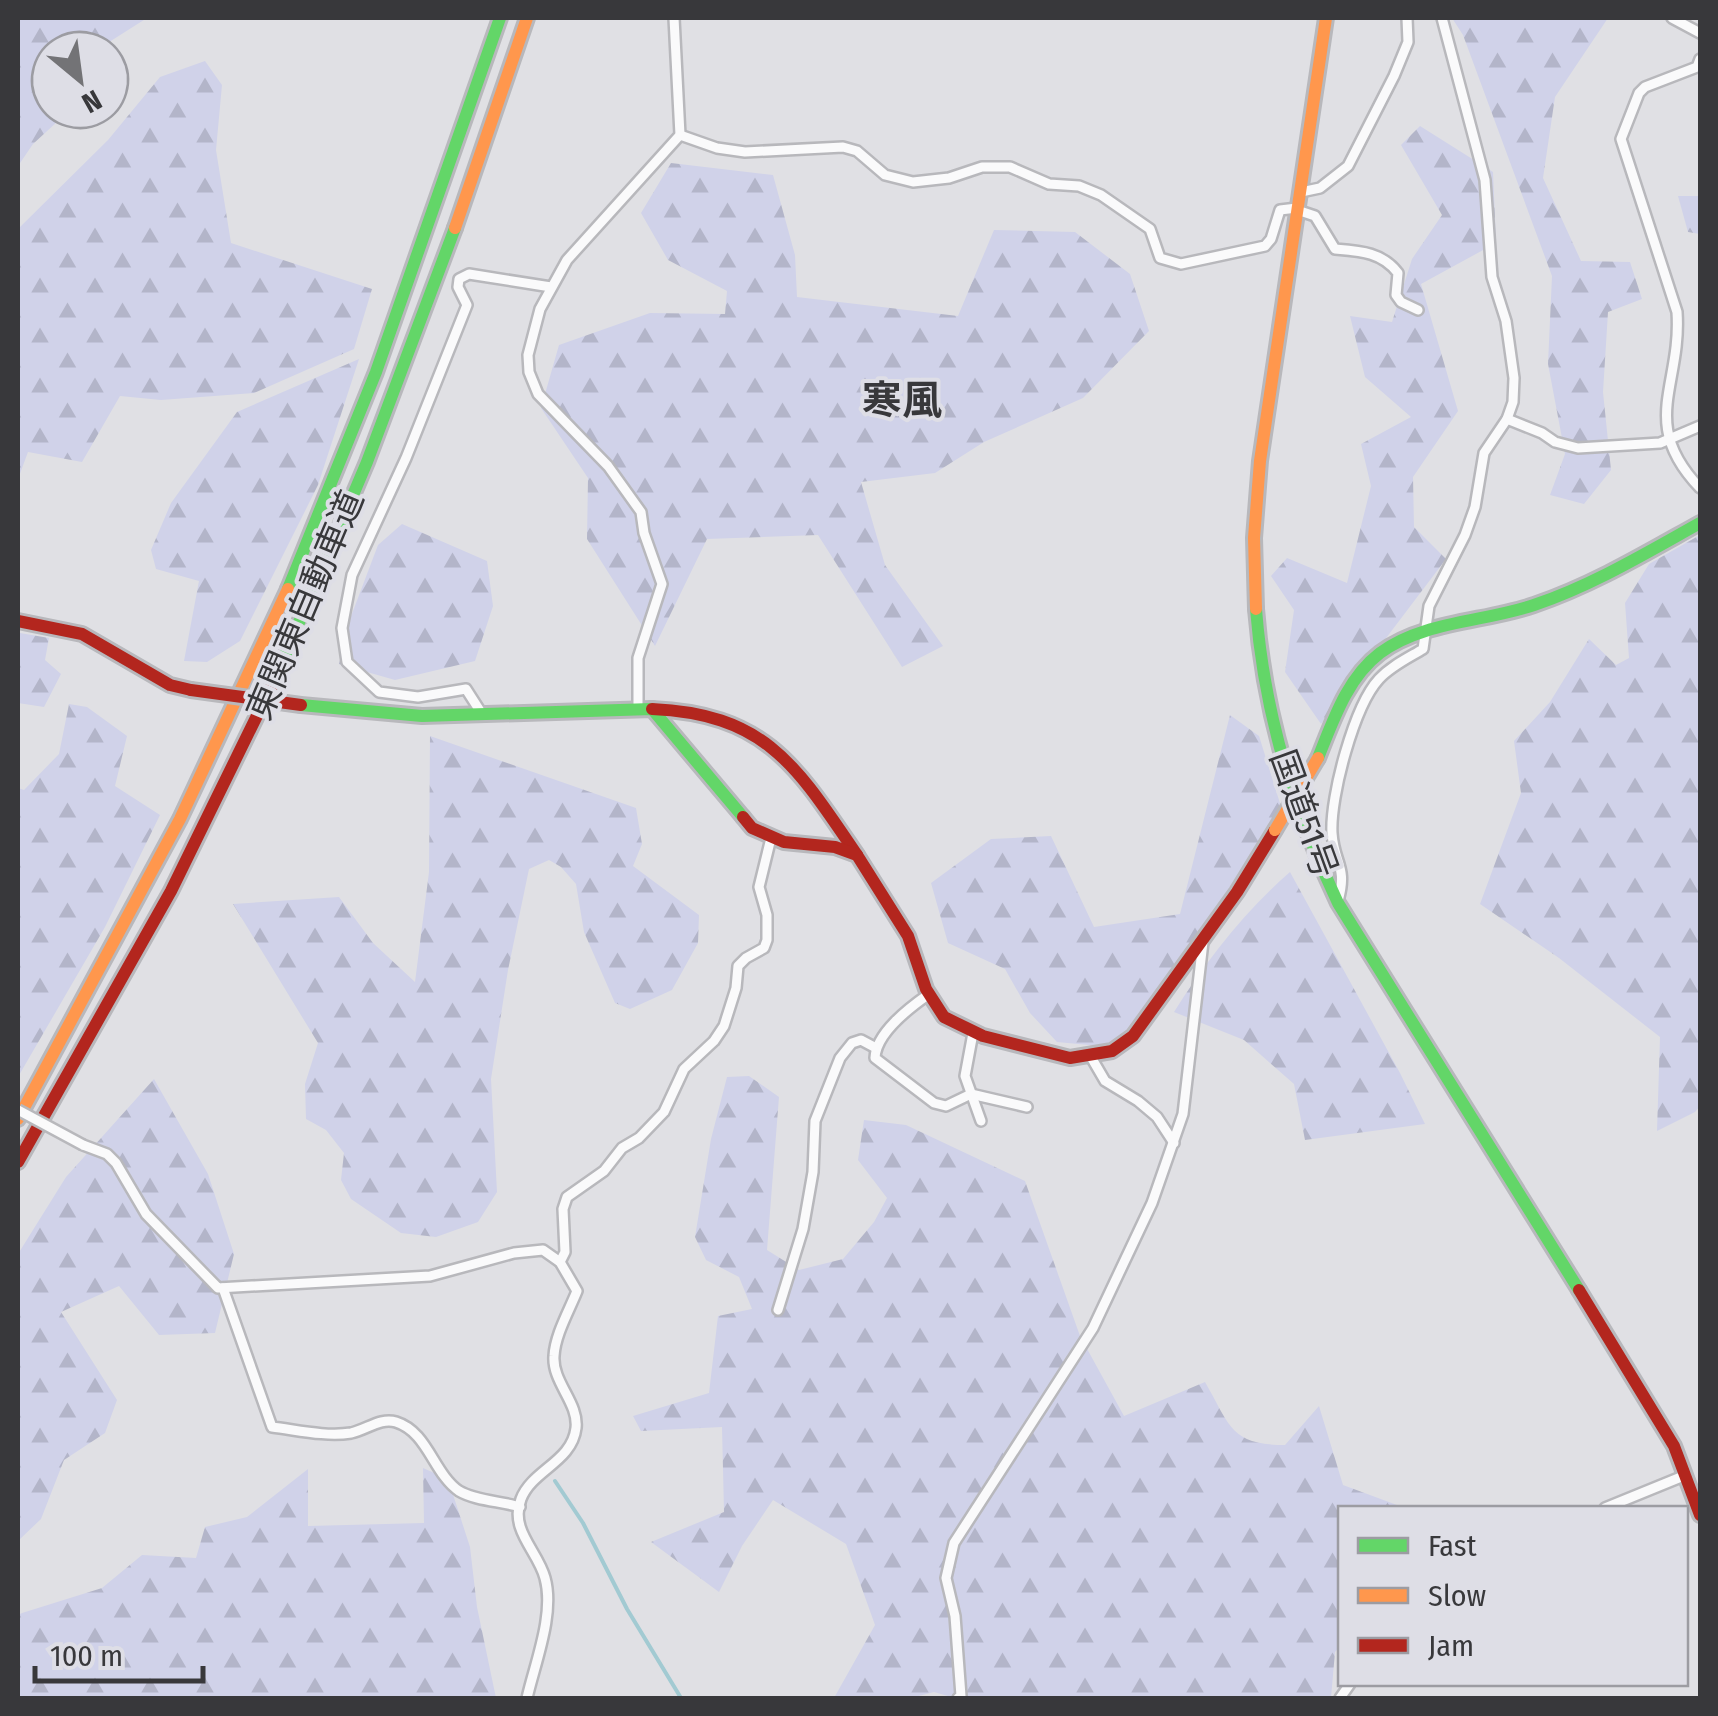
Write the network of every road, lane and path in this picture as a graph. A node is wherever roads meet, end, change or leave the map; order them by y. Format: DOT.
graph roads {
  1 [pos="500,18"];
  2 [pos="527,18"];
  3 [pos="674,18"];
  4 [pos="1326,18"];
  5 [pos="1407,18"];
  6 [pos="1442,18"];
  7 [pos="1672,18"];
  8 [pos="1700,33"];
  9 [pos="1700,59"];
  10 [pos="680,135"];
  11 [pos="1300,193"];
  12 [pos="1297,209"];
  13 [pos="550,287"];
  14 [pos="1418,310"];
  15 [pos="1506,419"];
  16 [pos="1700,426"];
  17 [pos="1668,440"];
  18 [pos="1700,488"];
  19 [pos="1700,523"];
  20 [pos="18,621"];
  21 [pos="1424,634"];
  22 [pos="645,709"];
  23 [pos="482,714"];
  24 [pos="771,838"];
  25 [pos="858,855"];
  26 [pos="1338,904"];
  27 [pos="1204,940"];
  28 [pos="929,994"];
  29 [pos="974,1033"];
  30 [pos="876,1048"];
  31 [pos="1091,1057"];
  32 [pos="971,1094"];
  33 [pos="1028,1107"];
  34 [pos="18,1110"];
  35 [pos="18,1119"];
  36 [pos="981,1121"];
  37 [pos="1174,1142"];
  38 [pos="18,1162"];
  39 [pos="560,1262"];
  40 [pos="224,1288"];
  41 [pos="778,1310"];
  42 [pos="1686,1475"];
  43 [pos="1611,1506"];
  44 [pos="520,1507"];
  45 [pos="1700,1515"];
  46 [pos="528,1698"];
  47 [pos="958,1698"];
  1 -- 35 [label="main road, 東関東自動車道"];
  2 -- 38 [label="main road, 東関東自動車道"];
  3 -- 10 [label="street"];
  4 -- 11 [label="main road, 国道51号"];
  5 -- 11 [label="street"];
  6 -- 15 [label="street"];
  7 -- 8 [label="street"];
  9 -- 17 [label="street"];
  10 -- 12 [label="street"];
  10 -- 13 [label="street"];
  11 -- 12 [label="main road, 国道51号"];
  12 -- 14 [label="street"];
  12 -- 26 [label="main road, 国道51号"];
  13 -- 22 [label="street"];
  13 -- 23 [label="street"];
  15 -- 17 [label="street"];
  15 -- 21 [label="street"];
  16 -- 17 [label="street"];
  17 -- 18 [label="street"];
  19 -- 21 [label="main road"];
  20 -- 23 [label="main road, bridge"];
  21 -- 26 [label="street"];
  21 -- 27 [label="main road, bridge"];
  22 -- 23 [label="main road"];
  22 -- 24 [label="main road"];
  22 -- 25 [label="main road"];
  24 -- 25 [label="main road"];
  24 -- 39 [label="street"];
  25 -- 28 [label="main road"];
  26 -- 42 [label="main road, 国道51号"];
  27 -- 31 [label="main road"];
  27 -- 37 [label="street"];
  28 -- 29 [label="main road"];
  28 -- 30 [label="street"];
  29 -- 31 [label="main road"];
  29 -- 32 [label="street"];
  30 -- 32 [label="street"];
  30 -- 41 [label="street"];
  31 -- 37 [label="street"];
  32 -- 33 [label="street"];
  32 -- 36 [label="street"];
  34 -- 40 [label="street, bridge"];
  37 -- 47 [label="street"];
  39 -- 40 [label="street"];
  39 -- 44 [label="street"];
  40 -- 44 [label="street"];
  42 -- 43 [label="street"];
  42 -- 45 [label="main road, 国道51号"];
  44 -- 46 [label="street"];
}
